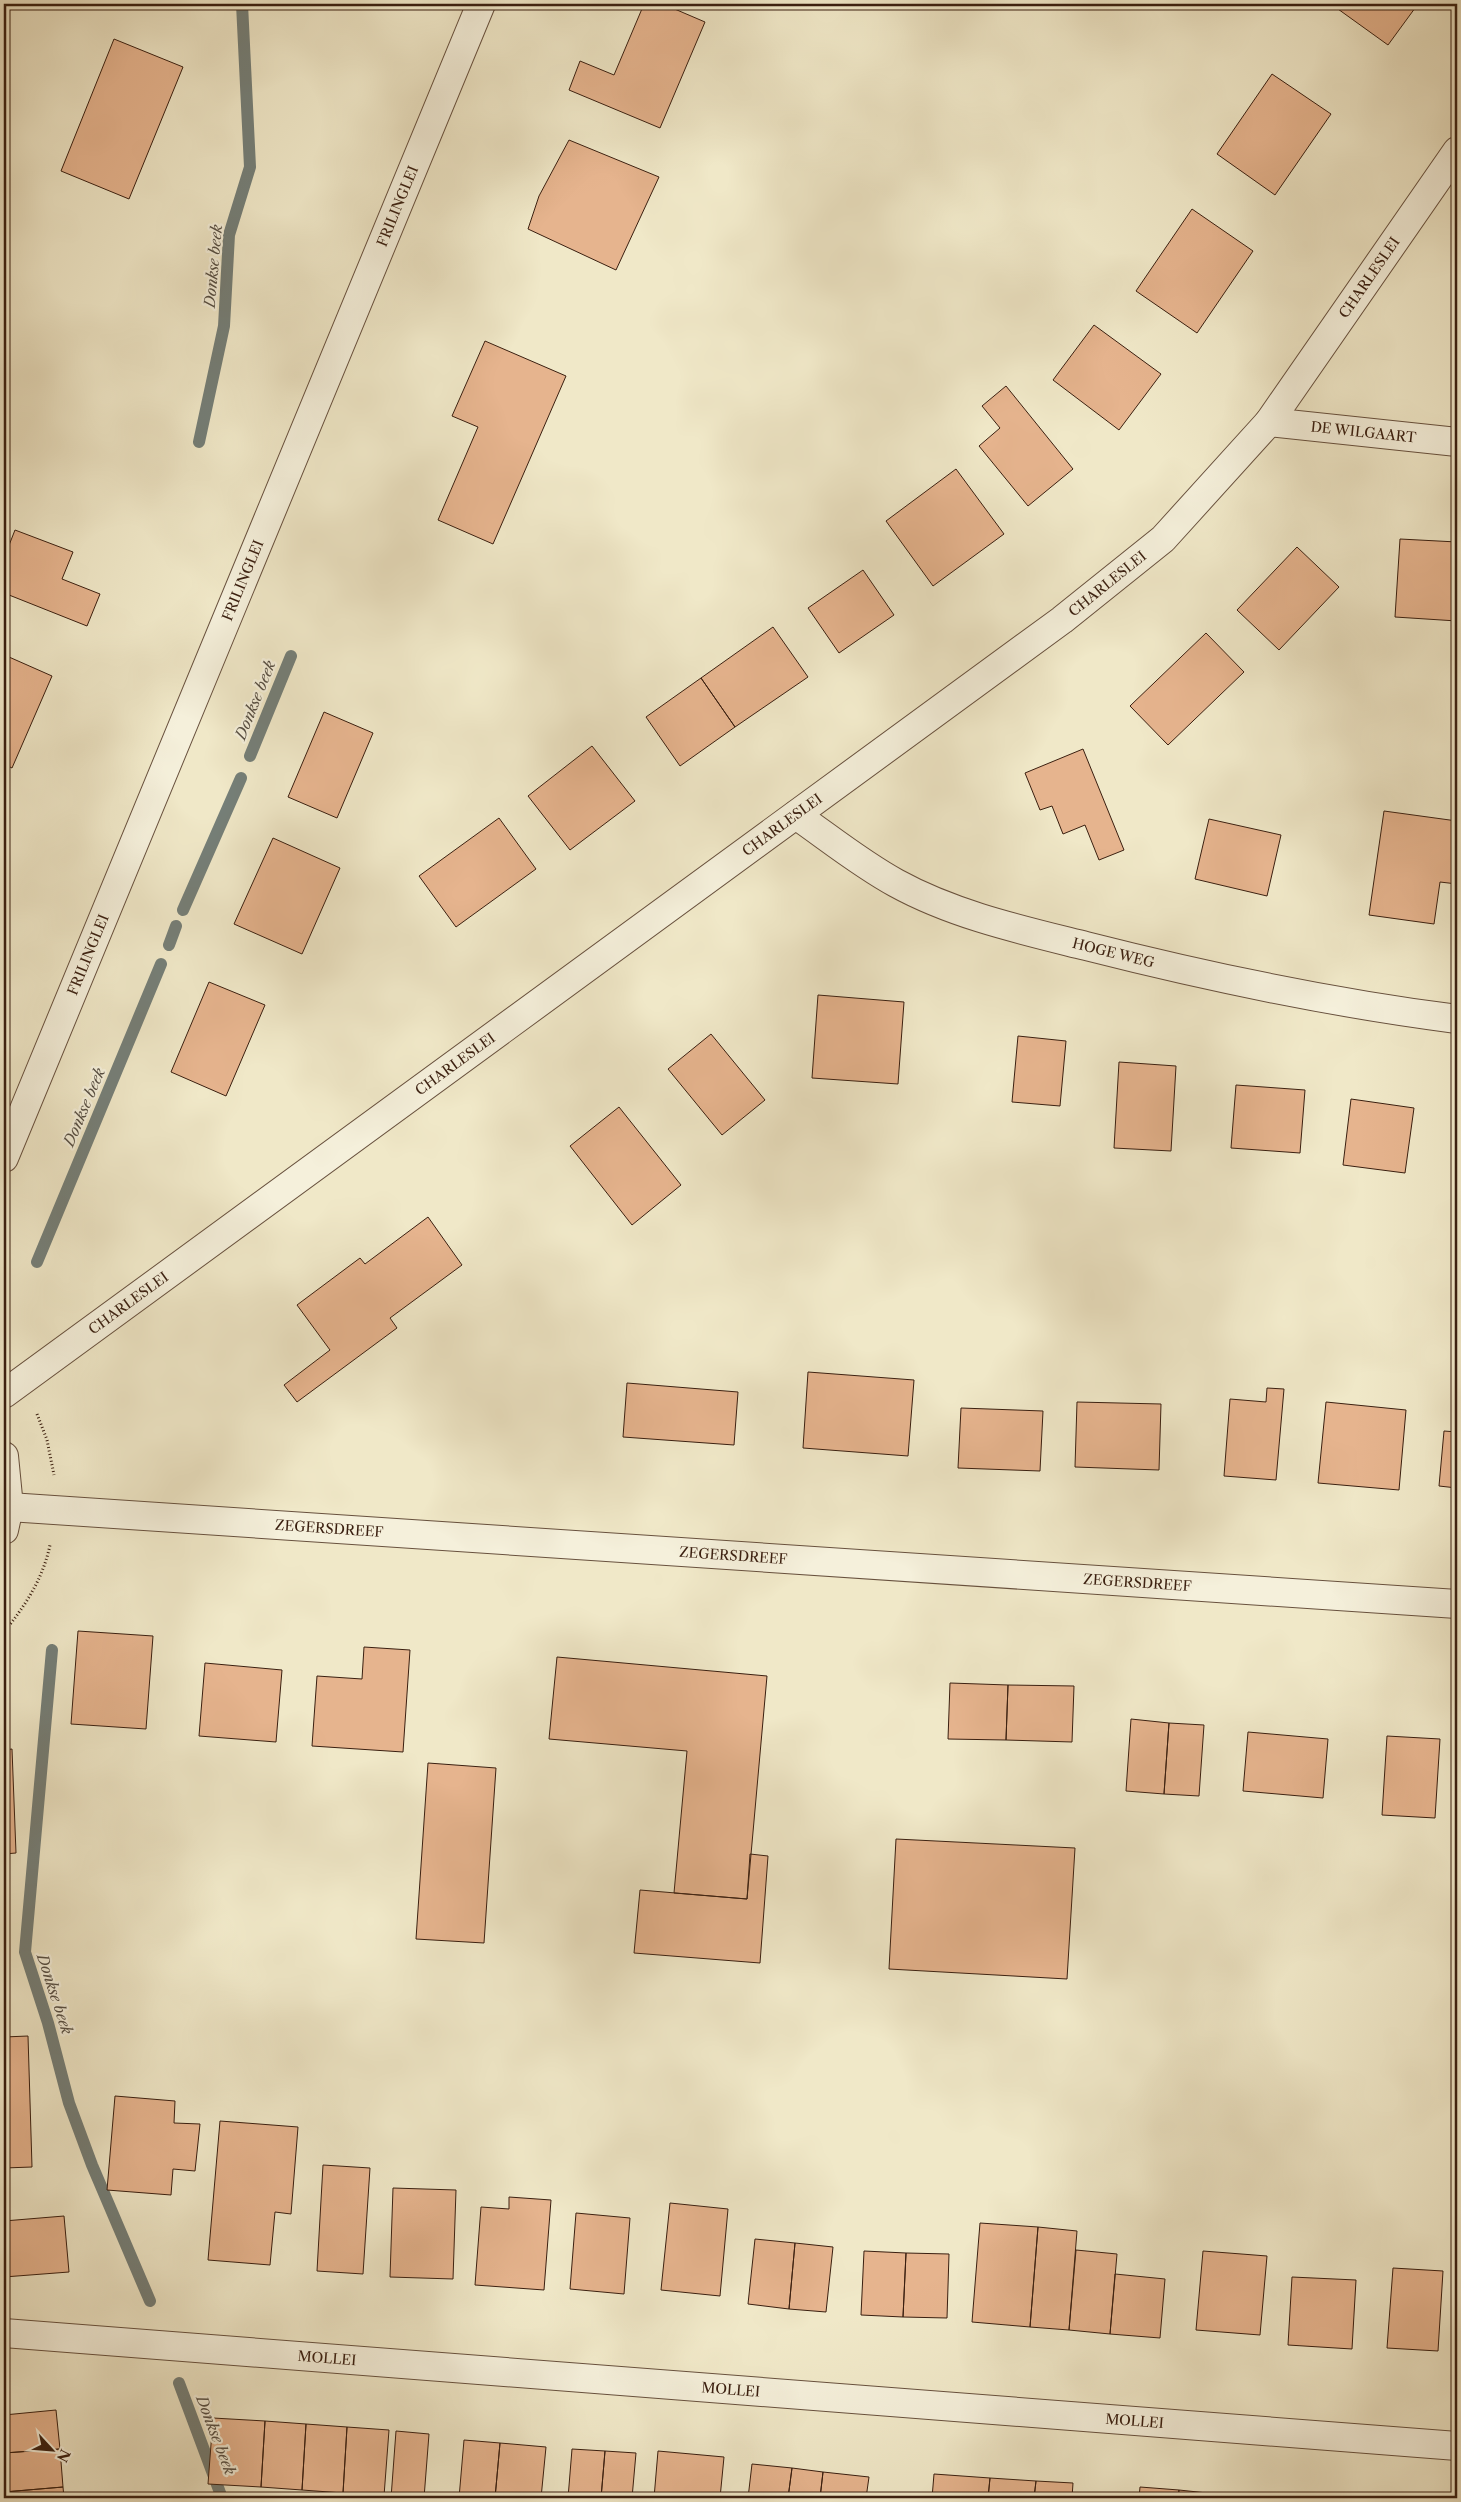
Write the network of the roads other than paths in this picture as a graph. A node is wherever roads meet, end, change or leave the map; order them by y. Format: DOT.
graph roads {
  1 [pos="481,4"];
  2 [pos="1457,151"];
  3 [pos="1269,422"];
  4 [pos="1457,442"];
  5 [pos="796,815"];
  6 [pos="1457,1019"];
  7 [pos="4,1158"];
  8 [pos="11,1389"];
  9 [pos="4,1456"];
  10 [pos="7,1519"];
  11 [pos="1457,1604"];
  12 [pos="4,2333"];
  13 [pos="1457,2446"];
  1 -- 7 [label="street, FRILINGLEI"];
  2 -- 3 [label="street, CHARLESLEI"];
  3 -- 4 [label="street, DE WILGAART"];
  3 -- 5 [label="street, CHARLESLEI"];
  5 -- 6 [label="street, HOGE WEG"];
  5 -- 8 [label="street, CHARLESLEI"];
  9 -- 10 [label="street"];
  10 -- 11 [label="street, ZEGERSDREEF"];
  12 -- 13 [label="street, MOLLEI"];
}
